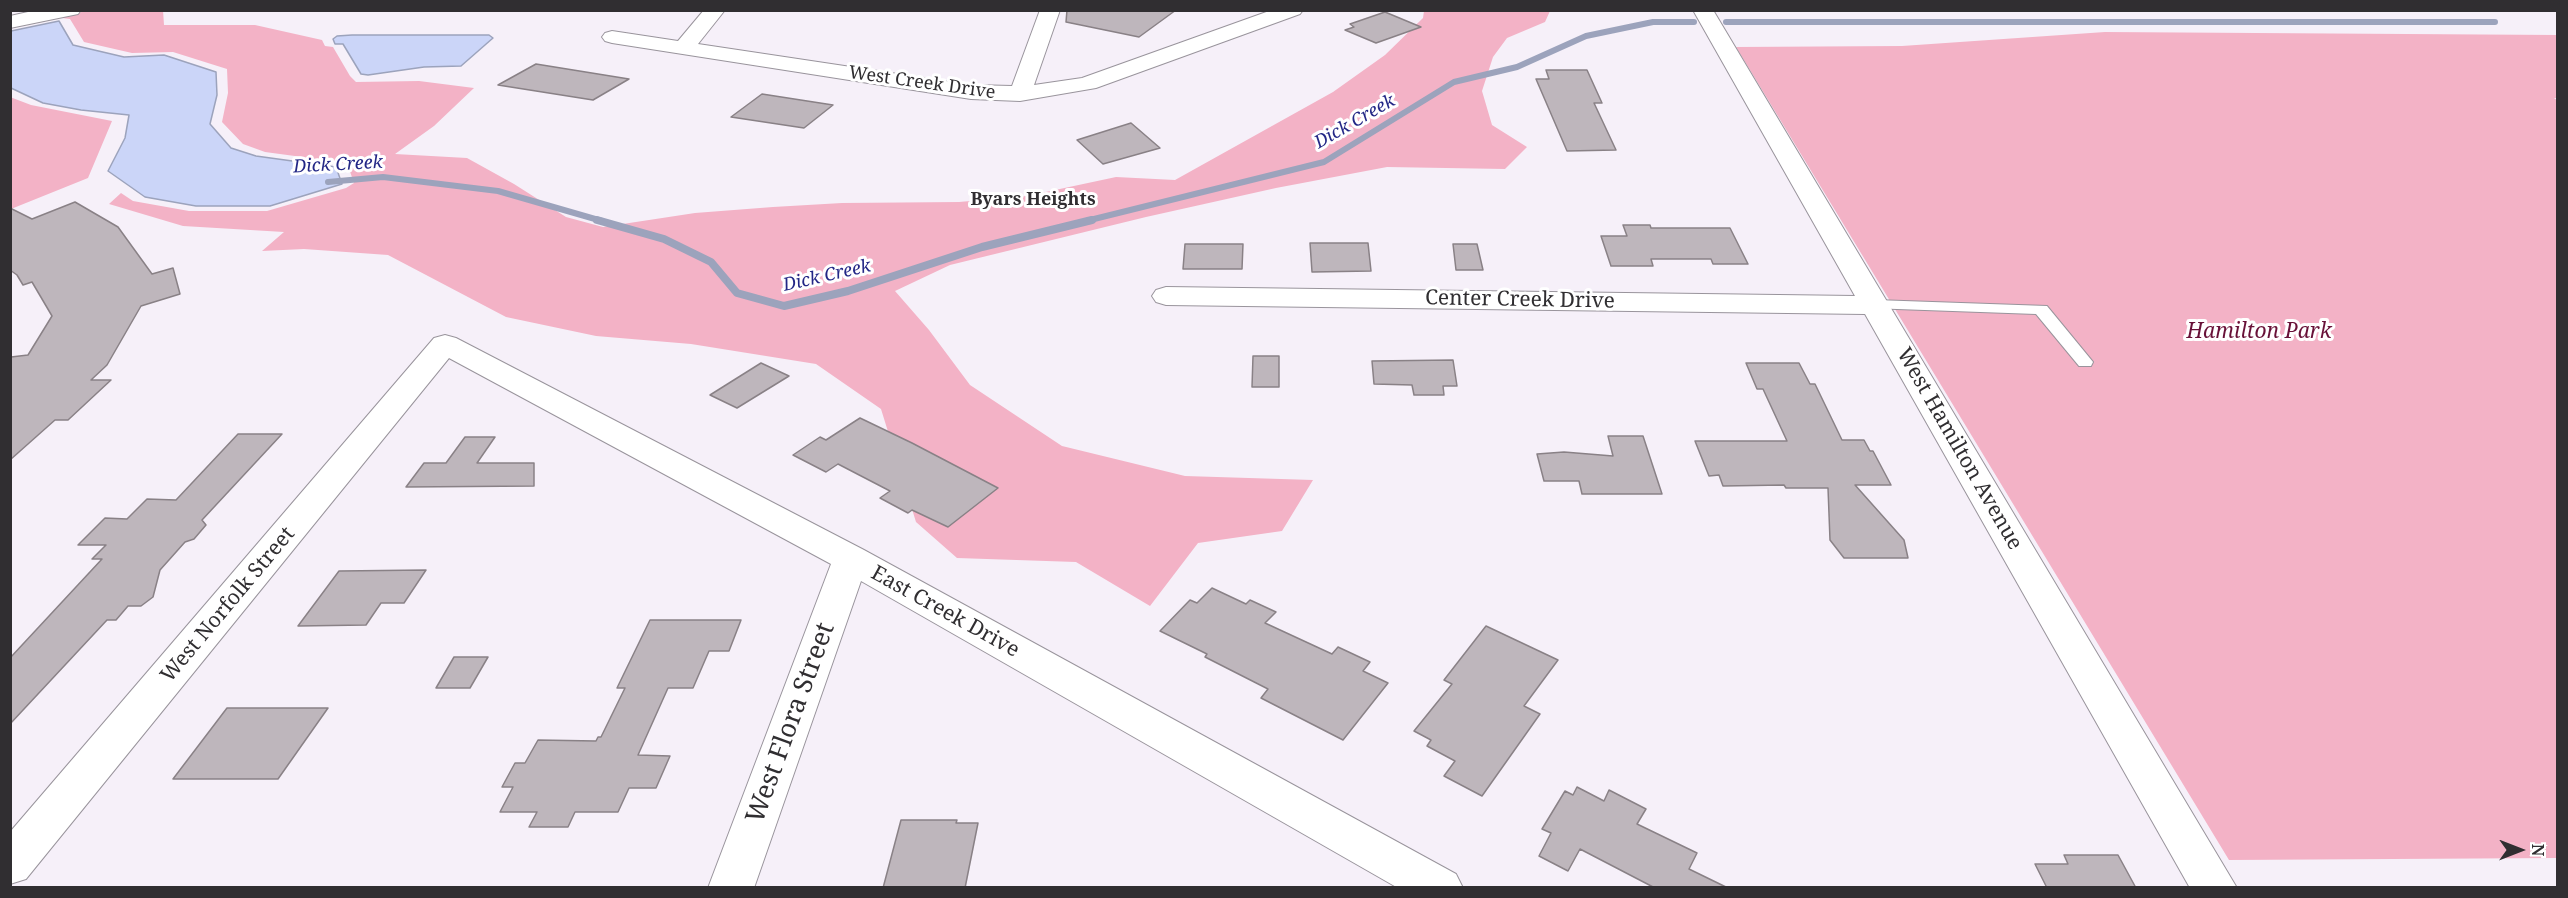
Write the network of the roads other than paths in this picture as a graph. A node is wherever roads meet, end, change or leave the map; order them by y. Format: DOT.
graph roads {
  1 [pos="71,10"];
  2 [pos="715,10"];
  3 [pos="1050,10"];
  4 [pos="1293,10"];
  5 [pos="1703,10"];
  6 [pos="10,22"];
  7 [pos="612,37"];
  8 [pos="684,47"];
  9 [pos="1020,94"];
  10 [pos="1166,296"];
  11 [pos="1875,305"];
  12 [pos="445,344"];
  13 [pos="2085,363"];
  14 [pos="851,559"];
  15 [pos="10,865"];
  16 [pos="731,888"];
  17 [pos="1440,888"];
  18 [pos="2214,888"];
  1 -- 6 [label="street"];
  2 -- 8 [label="street"];
  3 -- 9 [label="street"];
  4 -- 9 [label="street, West Creek Drive"];
  5 -- 11 [label="street, West Hamilton Avenue"];
  7 -- 8 [label="street, West Creek Drive"];
  8 -- 9 [label="street, West Creek Drive"];
  10 -- 11 [label="street, Center Creek Drive"];
  11 -- 13 [label="lane"];
  11 -- 18 [label="street, West Hamilton Avenue"];
  12 -- 14 [label="street, East Creek Drive"];
  12 -- 15 [label="street, West Norfolk Street"];
  14 -- 16 [label="street, West Flora Street"];
  14 -- 17 [label="street, East Creek Drive"];
}
